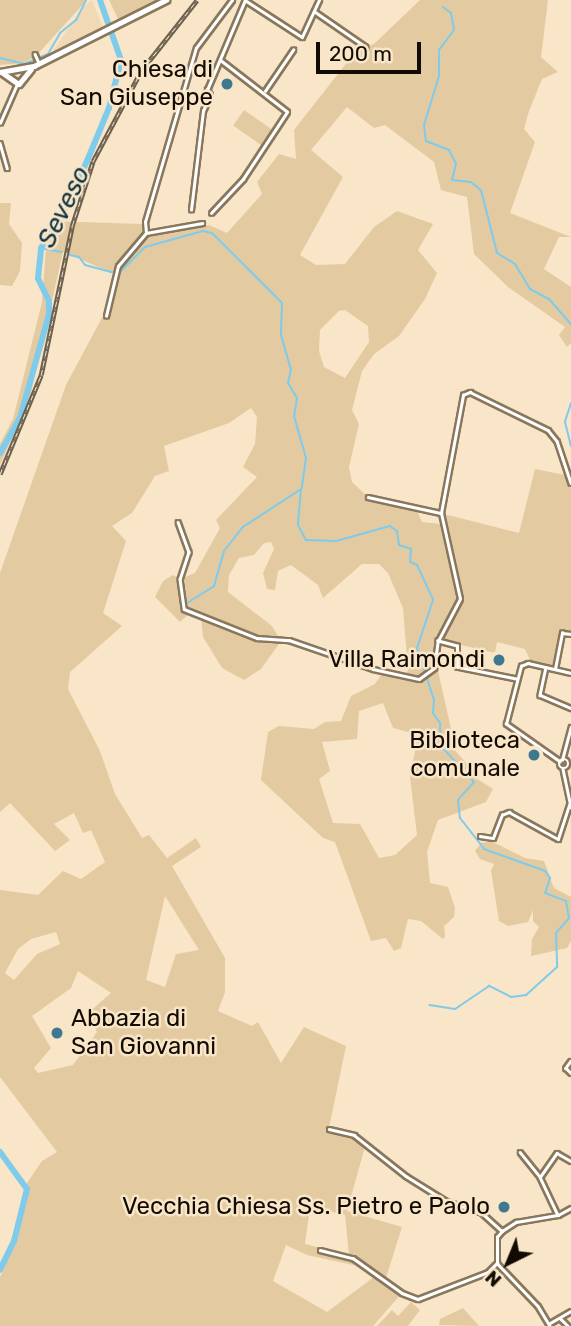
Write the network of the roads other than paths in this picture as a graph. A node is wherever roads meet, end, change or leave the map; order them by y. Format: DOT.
graph roads {
  1 [pos="166,0"];
  2 [pos="232,0"];
  3 [pos="245,0"];
  4 [pos="319,0"];
  5 [pos="314,11"];
  6 [pos="366,47"];
  7 [pos="293,50"];
  8 [pos="221,61"];
  9 [pos="0,72"];
  10 [pos="23,73"];
  11 [pos="13,79"];
  12 [pos="265,91"];
  13 [pos="0,123"];
  14 [pos="0,143"];
  15 [pos="7,169"];
  16 [pos="191,210"];
  17 [pos="211,213"];
  18 [pos="202,223"];
  19 [pos="146,233"];
  20 [pos="106,316"];
  21 [pos="571,483"];
  22 [pos="368,498"];
  23 [pos="441,513"];
  24 [pos="178,522"];
  25 [pos="571,634"];
  26 [pos="438,641"];
  27 [pos="546,667"];
  28 [pos="555,669"];
  29 [pos="571,673"];
  30 [pos="516,679"];
  31 [pos="571,708"];
  32 [pos="571,727"];
  33 [pos="561,761"];
  34 [pos="570,767"];
  35 [pos="563,769"];
  36 [pos="570,806"];
  37 [pos="480,836"];
  38 [pos="571,1061"];
  39 [pos="571,1073"];
  40 [pos="329,1129"];
  41 [pos="520,1152"];
  42 [pos="571,1161"];
  43 [pos="540,1177"];
  44 [pos="570,1210"];
  45 [pos="558,1215"];
  46 [pos="502,1230"];
  47 [pos="320,1250"];
  48 [pos="497,1263"];
  49 [pos="571,1311"];
  50 [pos="560,1318"];
  51 [pos="550,1324"];
  52 [pos="568,1326"];
  1 -- 10 [label="main road"];
  2 -- 19 [label="street"];
  3 -- 5 [label="street"];
  3 -- 8 [label="street"];
  4 -- 5 [label="street"];
  5 -- 6 [label="street"];
  7 -- 12 [label="street"];
  8 -- 12 [label="street"];
  8 -- 16 [label="street"];
  9 -- 11 [label="main road"];
  10 -- 11 [label="main road"];
  10 -- 11 [label="main road"];
  11 -- 13 [label="street"];
  12 -- 17 [label="street"];
  14 -- 15 [label="street"];
  18 -- 19 [label="street"];
  19 -- 20 [label="street"];
  21 -- 23 [label="street"];
  22 -- 23 [label="street"];
  23 -- 26 [label="street"];
  24 -- 26 [label="street"];
  25 -- 28 [label="street"];
  26 -- 30 [label="street"];
  27 -- 28 [label="street"];
  27 -- 30 [label="street"];
  27 -- 31 [label="street"];
  28 -- 29 [label="street"];
  30 -- 33 [label="street"];
  32 -- 33 [label="street"];
  33 -- 34 [label="street"];
  33 -- 35 [label="street"];
  34 -- 35 [label="street"];
  35 -- 36 [label="street"];
  36 -- 37 [label="street"];
  38 -- 39 [label="street"];
  40 -- 46 [label="street"];
  41 -- 43 [label="street"];
  42 -- 43 [label="street"];
  43 -- 45 [label="street"];
  44 -- 45 [label="street"];
  45 -- 46 [label="street"];
  46 -- 48 [label="street"];
  47 -- 48 [label="street"];
  48 -- 51 [label="street"];
  49 -- 50 [label="street"];
  50 -- 51 [label="street"];
  50 -- 52 [label="street"];
}
